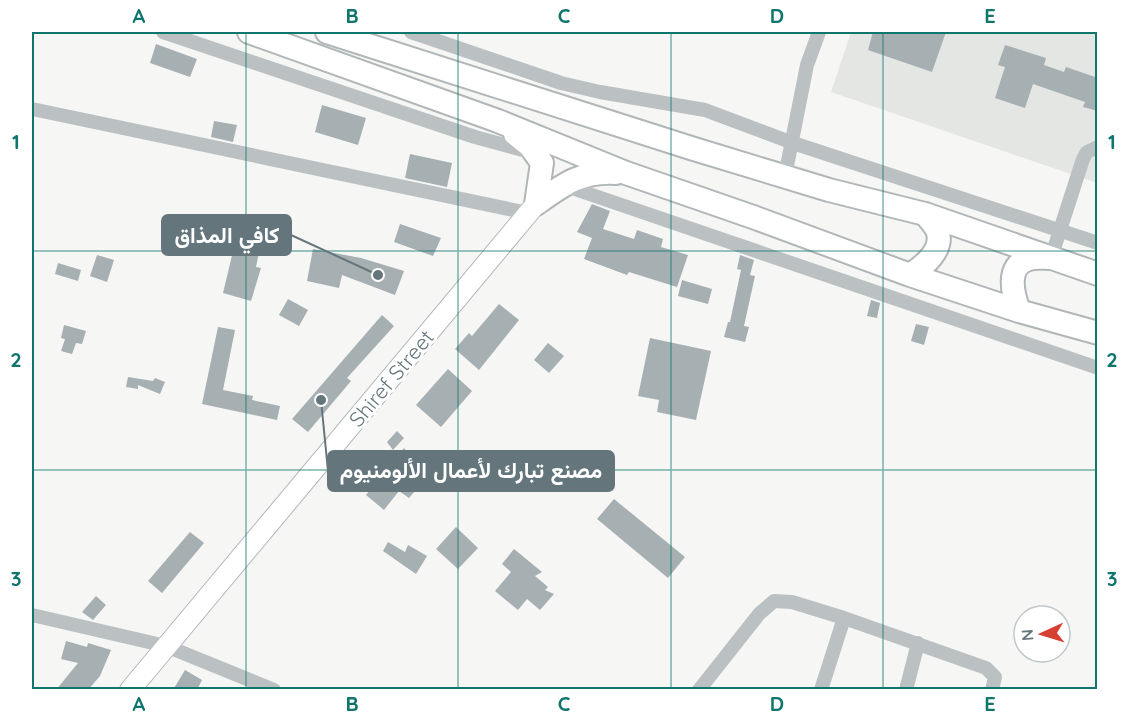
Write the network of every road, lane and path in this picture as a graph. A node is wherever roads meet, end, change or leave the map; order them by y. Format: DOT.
graph roads {
  1 [pos="163,32"];
  2 [pos="249,32"];
  3 [pos="327,32"];
  4 [pos="411,32"];
  5 [pos="819,32"];
  6 [pos="32,109"];
  7 [pos="498,121"];
  8 [pos="793,143"];
  9 [pos="1098,147"];
  10 [pos="538,154"];
  11 [pos="626,173"];
  12 [pos="785,176"];
  13 [pos="563,184"];
  14 [pos="532,208"];
  15 [pos="926,214"];
  16 [pos="1060,230"];
  17 [pos="1098,243"];
  18 [pos="1051,258"];
  19 [pos="1098,274"];
  20 [pos="910,275"];
  21 [pos="1019,311"];
  22 [pos="1098,333"];
  23 [pos="1098,368"];
  24 [pos="32,615"];
  25 [pos="844,618"];
  26 [pos="918,643"];
  27 [pos="166,645"];
  28 [pos="130,690"];
  29 [pos="274,690"];
  30 [pos="699,690"];
  31 [pos="821,690"];
  32 [pos="906,690"];
  33 [pos="992,690"];
  1 -- 10 [label="street"];
  2 -- 7 [label="highway"];
  3 -- 12 [label="highway"];
  4 -- 8 [label="street"];
  5 -- 8 [label="street"];
  6 -- 14 [label="street"];
  7 -- 10 [label="highway"];
  7 -- 11 [label="highway"];
  8 -- 12 [label="street"];
  8 -- 16 [label="street"];
  9 -- 16 [label="street"];
  10 -- 14 [label="highway"];
  11 -- 13 [label="highway"];
  11 -- 20 [label="highway"];
  12 -- 15 [label="highway"];
  13 -- 14 [label="highway"];
  13 -- 23 [label="street"];
  14 -- 27 [label="main road, Shiref Street"];
  15 -- 18 [label="highway"];
  15 -- 20 [label="highway"];
  16 -- 17 [label="street"];
  16 -- 18 [label="street"];
  18 -- 19 [label="highway"];
  18 -- 21 [label="highway"];
  20 -- 21 [label="highway"];
  21 -- 22 [label="highway"];
  24 -- 27 [label="street"];
  25 -- 26 [label="street"];
  25 -- 30 [label="street"];
  25 -- 31 [label="street"];
  26 -- 32 [label="street"];
  26 -- 33 [label="street"];
  27 -- 28 [label="main road, Shiref Street"];
  27 -- 29 [label="street"];
}
